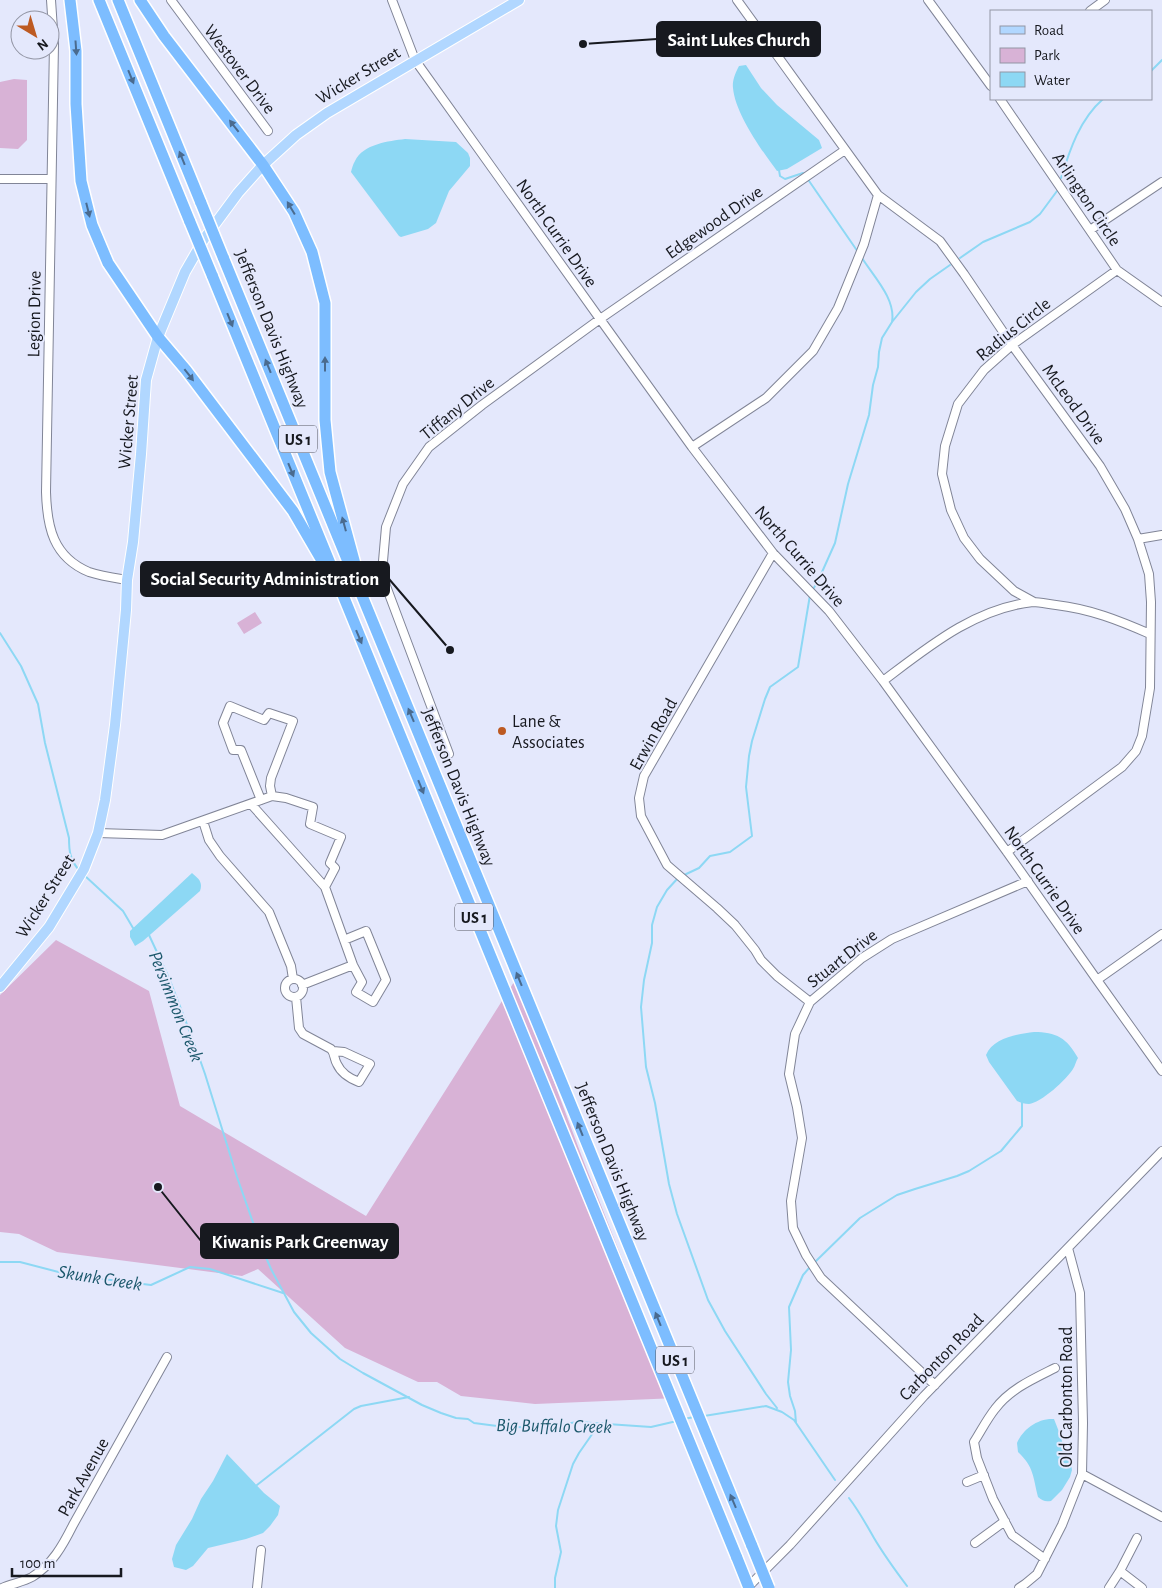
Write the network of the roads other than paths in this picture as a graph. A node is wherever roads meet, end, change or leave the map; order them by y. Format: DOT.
graph roads {
  1 [pos="51,0"];
  2 [pos="70,0"];
  3 [pos="99,0"];
  4 [pos="118,0"];
  5 [pos="140,0"];
  6 [pos="171,0"];
  7 [pos="392,0"];
  8 [pos="519,0"];
  9 [pos="737,0"];
  10 [pos="928,0"];
  11 [pos="1106,0"];
  12 [pos="1091,10"];
  13 [pos="415,60"];
  14 [pos="990,84"];
  15 [pos="1001,100"];
  16 [pos="268,131"];
  17 [pos="845,150"];
  18 [pos="263,165"];
  19 [pos="0,179"];
  20 [pos="51,179"];
  21 [pos="1162,182"];
  22 [pos="878,195"];
  23 [pos="1090,230"];
  24 [pos="1117,270"];
  25 [pos="1162,302"];
  26 [pos="600,319"];
  27 [pos="158,337"];
  28 [pos="1012,345"];
  29 [pos="692,447"];
  30 [pos="1162,535"];
  31 [pos="1138,539"];
  32 [pos="773,553"];
  33 [pos="127,580"];
  34 [pos="1034,602"];
  35 [pos="346,607"];
  36 [pos="372,621"];
  37 [pos="1150,634"];
  38 [pos="883,681"];
  39 [pos="449,754"];
  40 [pos="272,796"];
  41 [pos="261,800"];
  42 [pos="251,804"];
  43 [pos="203,821"];
  44 [pos="98,832"];
  45 [pos="1007,852"];
  46 [pos="1028,881"];
  47 [pos="325,888"];
  48 [pos="1162,934"];
  49 [pos="344,940"];
  50 [pos="353,965"];
  51 [pos="293,979"];
  52 [pos="1097,980"];
  53 [pos="302,985"];
  54 [pos="0,987"];
  55 [pos="296,997"];
  56 [pos="810,1002"];
  57 [pos="333,1051"];
  58 [pos="1162,1071"];
  59 [pos="1161,1155"];
  60 [pos="1068,1248"];
  61 [pos="167,1357"];
  62 [pos="1055,1368"];
  63 [pos="935,1385"];
  64 [pos="1082,1474"];
  65 [pos="984,1475"];
  66 [pos="966,1482"];
  67 [pos="1162,1517"];
  68 [pos="1005,1521"];
  69 [pos="1137,1538"];
  70 [pos="975,1543"];
  71 [pos="261,1550"];
  72 [pos="1045,1559"];
  73 [pos="1120,1571"];
  74 [pos="1025,1587"];
  75 [pos="2,1588"];
  76 [pos="257,1588"];
  77 [pos="748,1588"];
  78 [pos="769,1588"];
  79 [pos="1109,1588"];
  80 [pos="1142,1588"];
  1 -- 20 [label="street, Legion Drive"];
  2 -- 27 [label="highway, one-way"];
  3 -- 35 [label="highway, Jefferson Davis Highway / US 1, one-way, bridge"];
  36 -- 4 [label="highway, Jefferson Davis Highway / US 1, one-way, bridge"];
  18 -- 5 [label="highway, one-way"];
  6 -- 16 [label="street, Westover Drive"];
  7 -- 13 [label="street, North Currie Drive"];
  8 -- 13 [label="main road, Wicker Street"];
  9 -- 17 [label="street, McLeod Drive"];
  10 -- 14 [label="street"];
  11 -- 12 [label="street"];
  13 -- 18 [label="main road, Wicker Street"];
  13 -- 26 [label="street, North Currie Drive"];
  15 -- 23 [label="street, Arlington Circle"];
  17 -- 22 [label="street, McLeod Drive"];
  17 -- 26 [label="street, Edgewood Drive"];
  18 -- 27 [label="main road, Wicker Street"];
  36 -- 18 [label="highway, one-way"];
  19 -- 20 [label="street"];
  20 -- 33 [label="street, Legion Drive"];
  21 -- 23 [label="street"];
  22 -- 28 [label="street, McLeod Drive"];
  22 -- 29 [label="street"];
  23 -- 24 [label="street, Arlington Circle"];
  24 -- 25 [label="street, Arlington Circle"];
  24 -- 28 [label="street, Radius Circle"];
  26 -- 29 [label="street, North Currie Drive"];
  26 -- 39 [label="street, Tiffany Drive"];
  27 -- 33 [label="main road, Wicker Street"];
  27 -- 35 [label="highway, one-way"];
  28 -- 31 [label="street, McLeod Drive"];
  28 -- 34 [label="street, Radius Circle"];
  29 -- 32 [label="street, North Currie Drive"];
  30 -- 31 [label="street"];
  31 -- 37 [label="street, McLeod Drive"];
  32 -- 38 [label="street, North Currie Drive"];
  32 -- 56 [label="street, Erwin Road"];
  33 -- 44 [label="main road, Wicker Street"];
  34 -- 37 [label="street"];
  34 -- 38 [label="street"];
  35 -- 77 [label="highway, Jefferson Davis Highway / US 1, one-way, bridge"];
  78 -- 36 [label="highway, Jefferson Davis Highway / US 1, one-way, bridge"];
  37 -- 45 [label="street, McLeod Drive"];
  38 -- 45 [label="street, North Currie Drive"];
  40 -- 41 [label="street"];
  40 -- 41 [label="street"];
  40 -- 47 [label="street"];
  41 -- 42 [label="street"];
  42 -- 43 [label="street"];
  42 -- 47 [label="street"];
  43 -- 44 [label="street"];
  43 -- 51 [label="street"];
  44 -- 54 [label="main road, Wicker Street"];
  45 -- 46 [label="street, North Currie Drive"];
  46 -- 52 [label="street, North Currie Drive"];
  46 -- 56 [label="street, Stuart Drive"];
  47 -- 49 [label="street"];
  48 -- 52 [label="street"];
  49 -- 50 [label="street"];
  49 -- 50 [label="street"];
  50 -- 53 [label="street"];
  51 -- 53 [label="street"];
  51 -- 55 [label="street"];
  52 -- 58 [label="street, North Currie Drive"];
  53 -- 55 [label="street"];
  55 -- 57 [label="street"];
  56 -- 63 [label="street, Stuart Drive"];
  57 -- 57 [label="street"];
  59 -- 60 [label="street, Carbonton Road"];
  60 -- 63 [label="street, Carbonton Road"];
  60 -- 64 [label="street, Old Carbonton Road"];
  61 -- 75 [label="street, Park Avenue"];
  62 -- 65 [label="street"];
  63 -- 77 [label="street, Carbonton Road"];
  64 -- 67 [label="street"];
  64 -- 72 [label="street, Old Carbonton Road"];
  65 -- 66 [label="street"];
  65 -- 68 [label="street"];
  68 -- 70 [label="street"];
  68 -- 72 [label="street"];
  69 -- 73 [label="street"];
  71 -- 76 [label="street"];
  72 -- 74 [label="street, Old Carbonton Road"];
  73 -- 79 [label="street"];
  73 -- 80 [label="street"];
}
